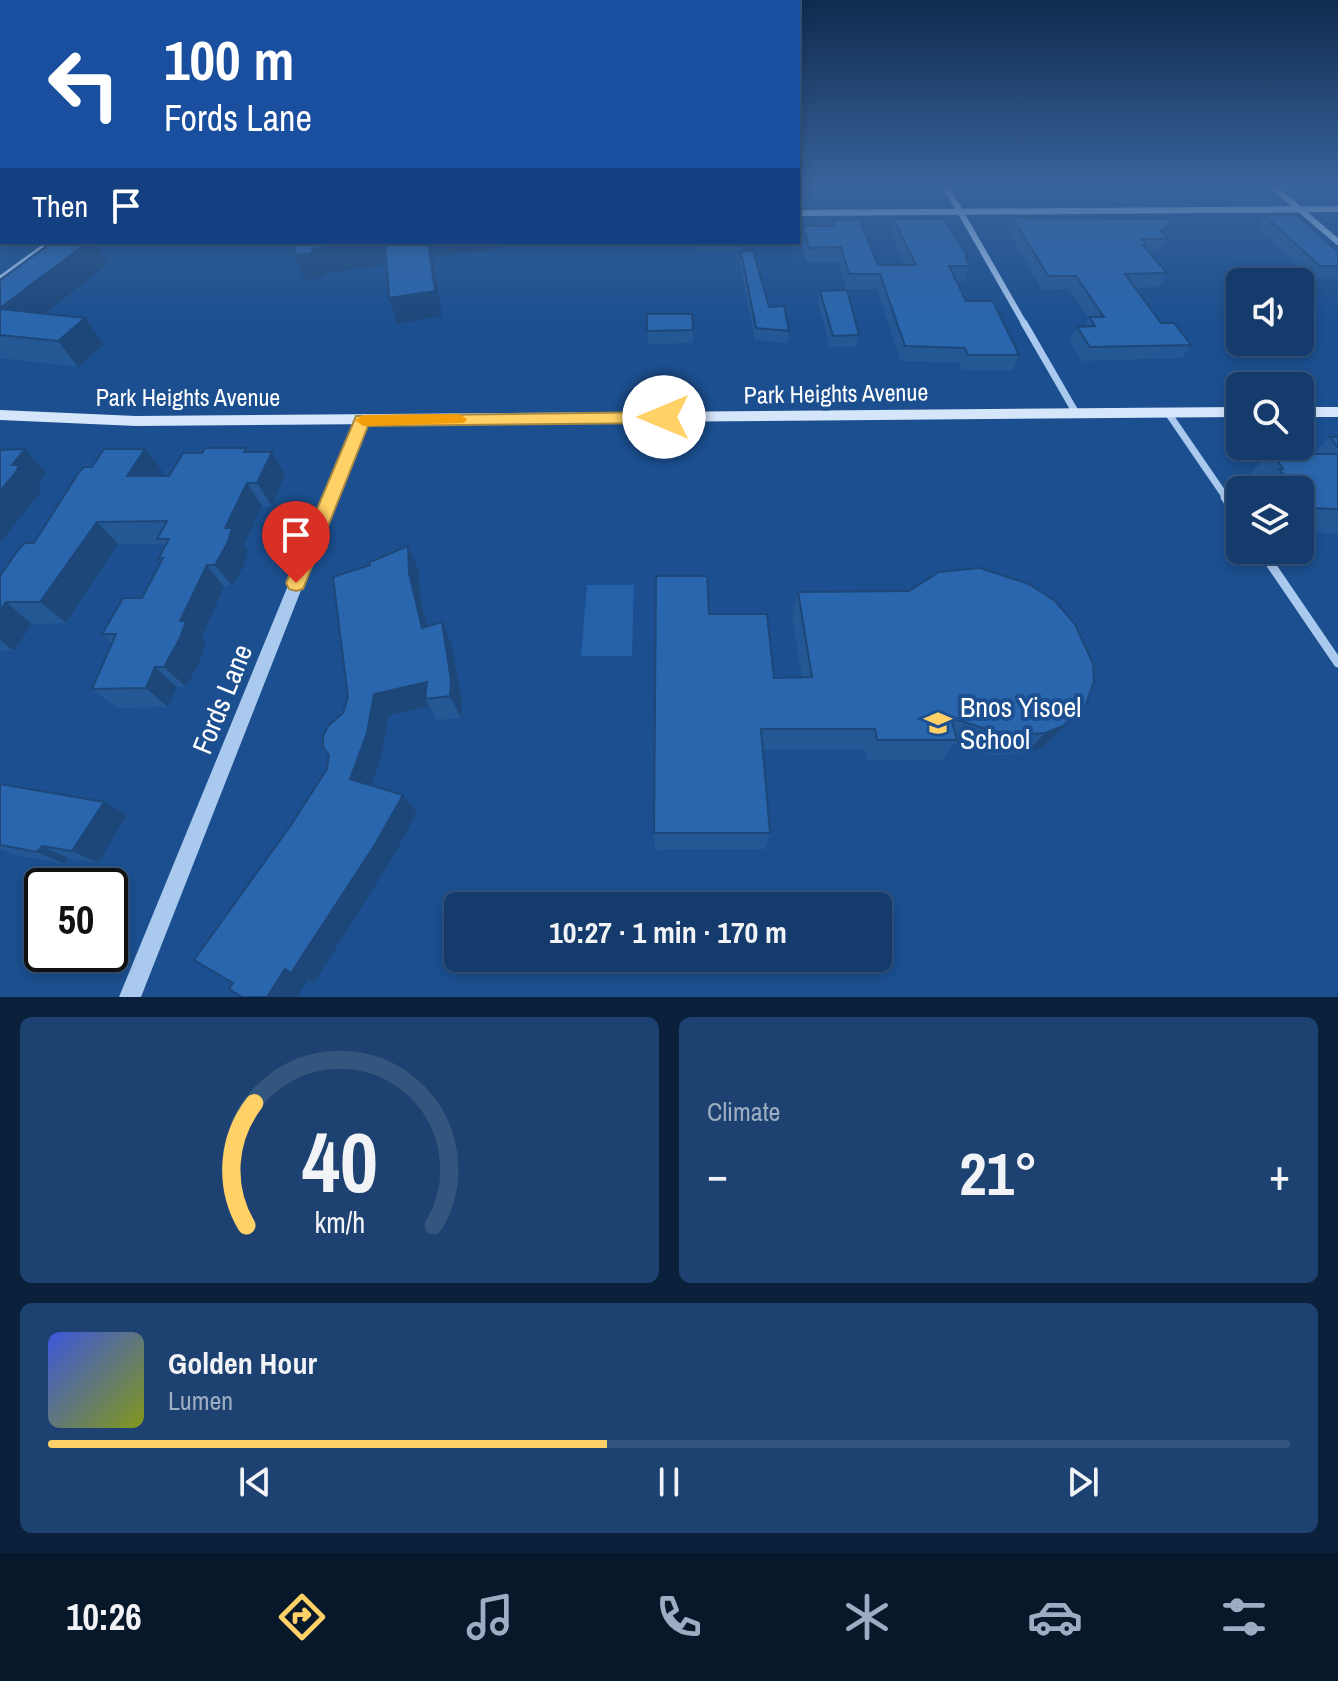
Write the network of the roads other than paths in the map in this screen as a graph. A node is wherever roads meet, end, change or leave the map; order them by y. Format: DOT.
graph roads {
  1 [pos="970,232"];
  2 [pos="48,244"];
  3 [pos="0,279"];
  4 [pos="1226,412"];
  5 [pos="1314,412"];
  6 [pos="1338,412"];
  7 [pos="1076,413"];
  8 [pos="1168,413"];
  9 [pos="0,415"];
  10 [pos="362,420"];
  11 [pos="1226,498"];
  12 [pos="1271,564"];
  13 [pos="1338,663"];
  14 [pos="130,997"];
  1 -- 7 [label="street"];
  2 -- 3 [label="street"];
  4 -- 8 [label="main road, Park Heights Avenue"];
  5 -- 6 [label="main road"];
  7 -- 8 [label="main road, Park Heights Avenue"];
  7 -- 10 [label="main road, Park Heights Avenue"];
  8 -- 11 [label="street"];
  9 -- 10 [label="main road, Park Heights Avenue"];
  10 -- 14 [label="street, Fords Lane"];
  12 -- 13 [label="street"];
}
